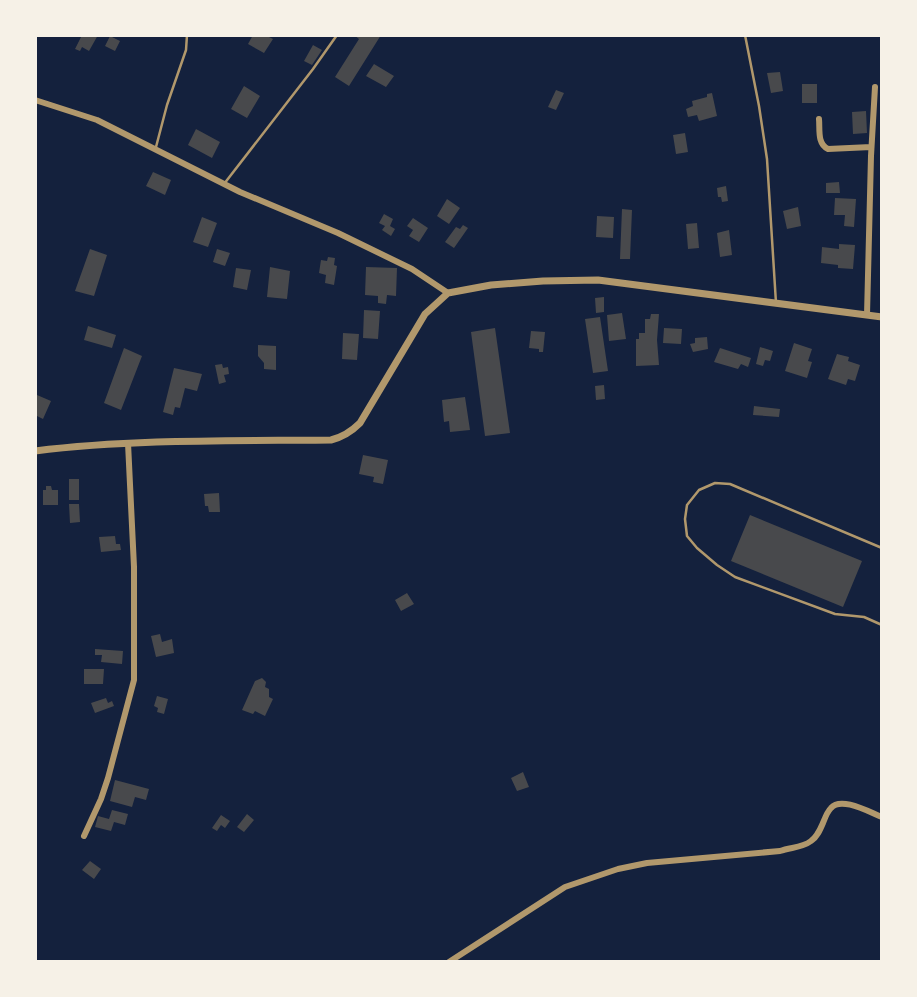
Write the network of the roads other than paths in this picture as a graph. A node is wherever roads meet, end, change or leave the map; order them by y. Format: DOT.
graph roads {
  1 [pos="187,35"];
  2 [pos="337,35"];
  3 [pos="745,35"];
  4 [pos="875,87"];
  5 [pos="35,100"];
  6 [pos="819,119"];
  7 [pos="871,147"];
  8 [pos="155,150"];
  9 [pos="224,184"];
  10 [pos="449,293"];
  11 [pos="776,303"];
  12 [pos="867,315"];
  13 [pos="882,317"];
  14 [pos="128,443"];
  15 [pos="35,450"];
  16 [pos="882,548"];
  17 [pos="882,625"];
  18 [pos="882,817"];
  19 [pos="84,836"];
  20 [pos="449,962"];
  1 -- 8 [label="lane"];
  2 -- 9 [label="lane"];
  3 -- 11 [label="lane"];
  4 -- 7 [label="street"];
  5 -- 8 [label="street"];
  6 -- 7 [label="street"];
  7 -- 12 [label="street"];
  8 -- 9 [label="street"];
  9 -- 10 [label="street"];
  10 -- 11 [label="street"];
  10 -- 14 [label="street"];
  11 -- 12 [label="street"];
  12 -- 13 [label="street"];
  14 -- 15 [label="street"];
  14 -- 19 [label="street"];
  16 -- 17 [label="lane"];
  18 -- 20 [label="street"];
}
